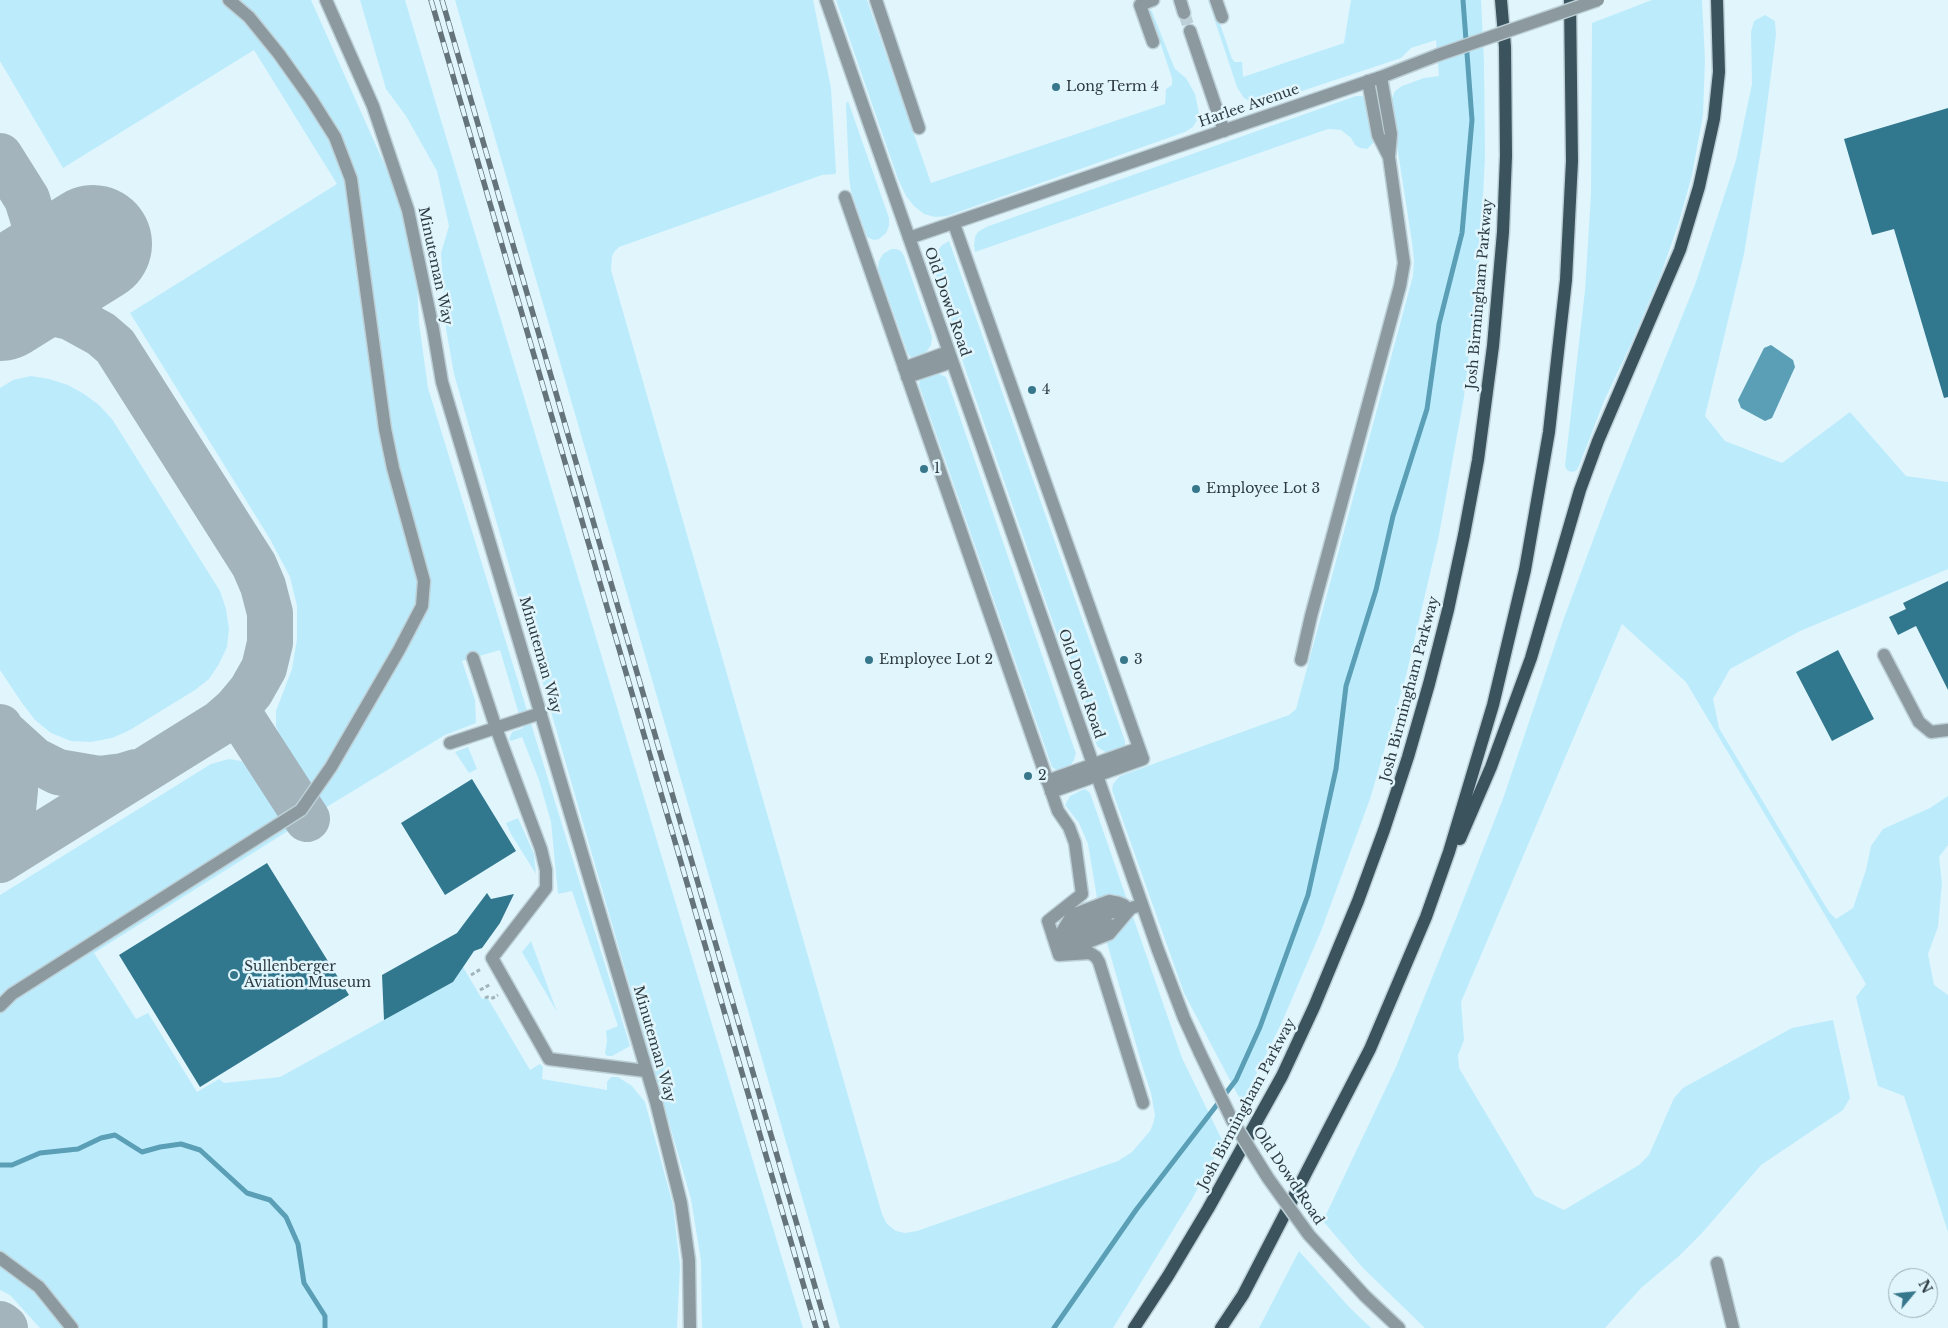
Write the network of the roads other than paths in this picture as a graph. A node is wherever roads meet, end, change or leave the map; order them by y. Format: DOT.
graph roads {
  1 [pos="229,0"];
  2 [pos="326,0"];
  3 [pos="826,0"];
  4 [pos="876,0"];
  5 [pos="1153,0"];
  6 [pos="1180,0"];
  7 [pos="1216,0"];
  8 [pos="1501,0"];
  9 [pos="1570,0"];
  10 [pos="1598,0"];
  11 [pos="1717,0"];
  12 [pos="1184,13"];
  13 [pos="1222,17"];
  14 [pos="1190,31"];
  15 [pos="1153,42"];
  16 [pos="1381,77"];
  17 [pos="1368,81"];
  18 [pos="919,128"];
  19 [pos="1224,131"];
  20 [pos="1389,157"];
  21 [pos="845,197"];
  22 [pos="954,224"];
  23 [pos="909,238"];
  24 [pos="950,357"];
  25 [pos="906,373"];
  26 [pos="1884,655"];
  27 [pos="473,658"];
  28 [pos="1302,660"];
  29 [pos="541,712"];
  30 [pos="496,728"];
  31 [pos="1948,730"];
  32 [pos="450,743"];
  33 [pos="1095,770"];
  34 [pos="1049,786"];
  35 [pos="1136,907"];
  36 [pos="1426,917"];
  37 [pos="1060,940"];
  38 [pos="0,1006"];
  39 [pos="646,1070"];
  40 [pos="1143,1103"];
  41 [pos="0,1258"];
  42 [pos="1717,1263"];
  43 [pos="72,1328"];
  44 [pos="690,1328"];
  45 [pos="1134,1328"];
  46 [pos="1221,1328"];
  47 [pos="1399,1328"];
  48 [pos="1733,1328"];
  1 -- 38 [label="street"];
  2 -- 29 [label="street, Minuteman Way"];
  3 -- 23 [label="street, Old Dowd Road"];
  4 -- 18 [label="street"];
  5 -- 15 [label="street"];
  6 -- 12 [label="street"];
  7 -- 13 [label="street"];
  8 -- 45 [label="main road, Josh Birmingham Parkway"];
  9 -- 36 [label="main road"];
  10 -- 16 [label="street, Harlee Avenue, bridge"];
  11 -- 36 [label="main road"];
  14 -- 19 [label="street"];
  16 -- 17 [label="street, Harlee Avenue"];
  16 -- 20 [label="street"];
  17 -- 19 [label="street, Harlee Avenue"];
  17 -- 20 [label="street"];
  19 -- 22 [label="street, Harlee Avenue"];
  20 -- 28 [label="street"];
  21 -- 25 [label="street"];
  22 -- 23 [label="street, Harlee Avenue"];
  22 -- 33 [label="street"];
  23 -- 24 [label="street, Old Dowd Road"];
  24 -- 25 [label="street"];
  24 -- 33 [label="street, Old Dowd Road"];
  25 -- 34 [label="street"];
  26 -- 31 [label="street"];
  27 -- 30 [label="street"];
  29 -- 30 [label="street"];
  29 -- 39 [label="street, Minuteman Way"];
  30 -- 32 [label="street"];
  30 -- 39 [label="street"];
  33 -- 34 [label="street"];
  33 -- 35 [label="street, Old Dowd Road"];
  34 -- 37 [label="street"];
  35 -- 37 [label="street"];
  35 -- 37 [label="street"];
  35 -- 47 [label="street, Old Dowd Road, bridge"];
  36 -- 46 [label="main road"];
  37 -- 40 [label="street"];
  39 -- 44 [label="street, Minuteman Way"];
  41 -- 43 [label="street"];
  42 -- 48 [label="street"];
}
